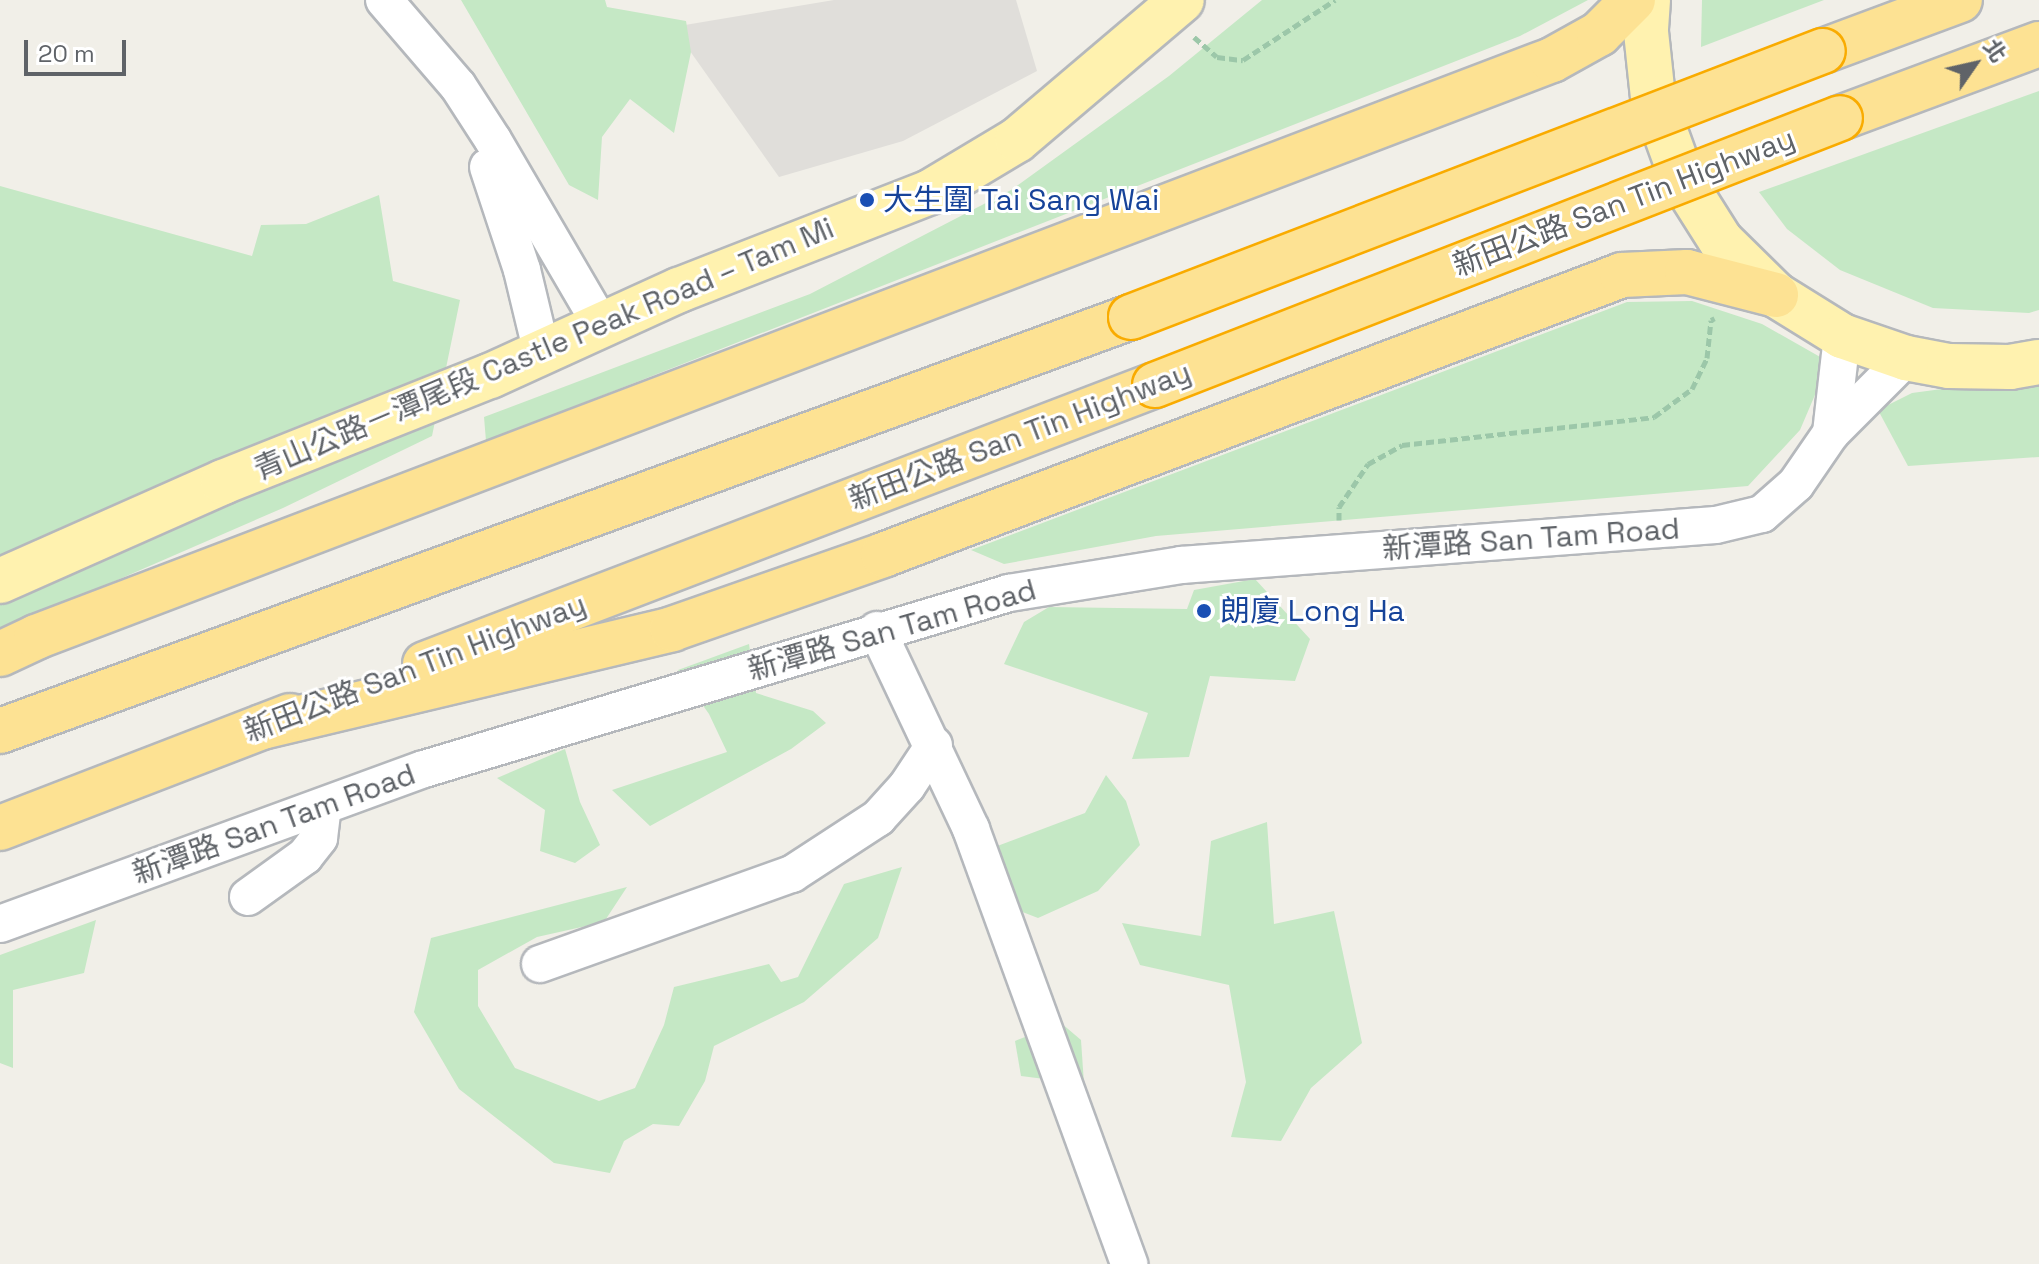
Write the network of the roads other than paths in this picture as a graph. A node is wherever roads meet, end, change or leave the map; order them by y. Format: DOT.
graph roads {
  1 [pos="1182,0"];
  2 [pos="1633,0"];
  3 [pos="1648,0"];
  4 [pos="1960,0"];
  5 [pos="404,14"];
  6 [pos="2039,44"];
  7 [pos="1776,295"];
  8 [pos="601,325"];
  9 [pos="1842,336"];
  10 [pos="542,353"];
  11 [pos="1906,358"];
  12 [pos="2039,362"];
  13 [pos="1831,433"];
  14 [pos="0,581"];
  15 [pos="877,630"];
  16 [pos="0,654"];
  17 [pos="262,727"];
  18 [pos="0,731"];
  19 [pos="934,745"];
  20 [pos="323,806"];
  21 [pos="0,828"];
  22 [pos="248,897"];
  23 [pos="0,924"];
  24 [pos="540,964"];
  25 [pos="1134,1261"];
  1 -- 8 [label="main road, 青山公路－潭尾段 Castle Peak Road – Tam Mi"];
  2 -- 16 [label="highway"];
  3 -- 7 [label="main road"];
  4 -- 18 [label="highway, bridge"];
  5 -- 8 [label="street"];
  5 -- 10 [label="street"];
  6 -- 17 [label="highway, 新田公路 San Tin Highway, bridge"];
  7 -- 9 [label="main road"];
  7 -- 17 [label="highway"];
  8 -- 10 [label="main road, 青山公路－潭尾段 Castle Peak Road – Tam Mi"];
  9 -- 11 [label="main road"];
  9 -- 13 [label="street, 新潭路 San Tam Road"];
  10 -- 14 [label="main road, 青山公路－潭尾段 Castle Peak Road – Tam Mi"];
  11 -- 12 [label="main road"];
  11 -- 13 [label="street, 新潭路 San Tam Road"];
  13 -- 15 [label="street, 新潭路 San Tam Road"];
  15 -- 19 [label="street"];
  15 -- 20 [label="street, 新潭路 San Tam Road"];
  17 -- 21 [label="highway, 新田公路 San Tin Highway"];
  19 -- 24 [label="street"];
  19 -- 25 [label="street"];
  20 -- 22 [label="street"];
  20 -- 23 [label="street, 新潭路 San Tam Road"];
}
